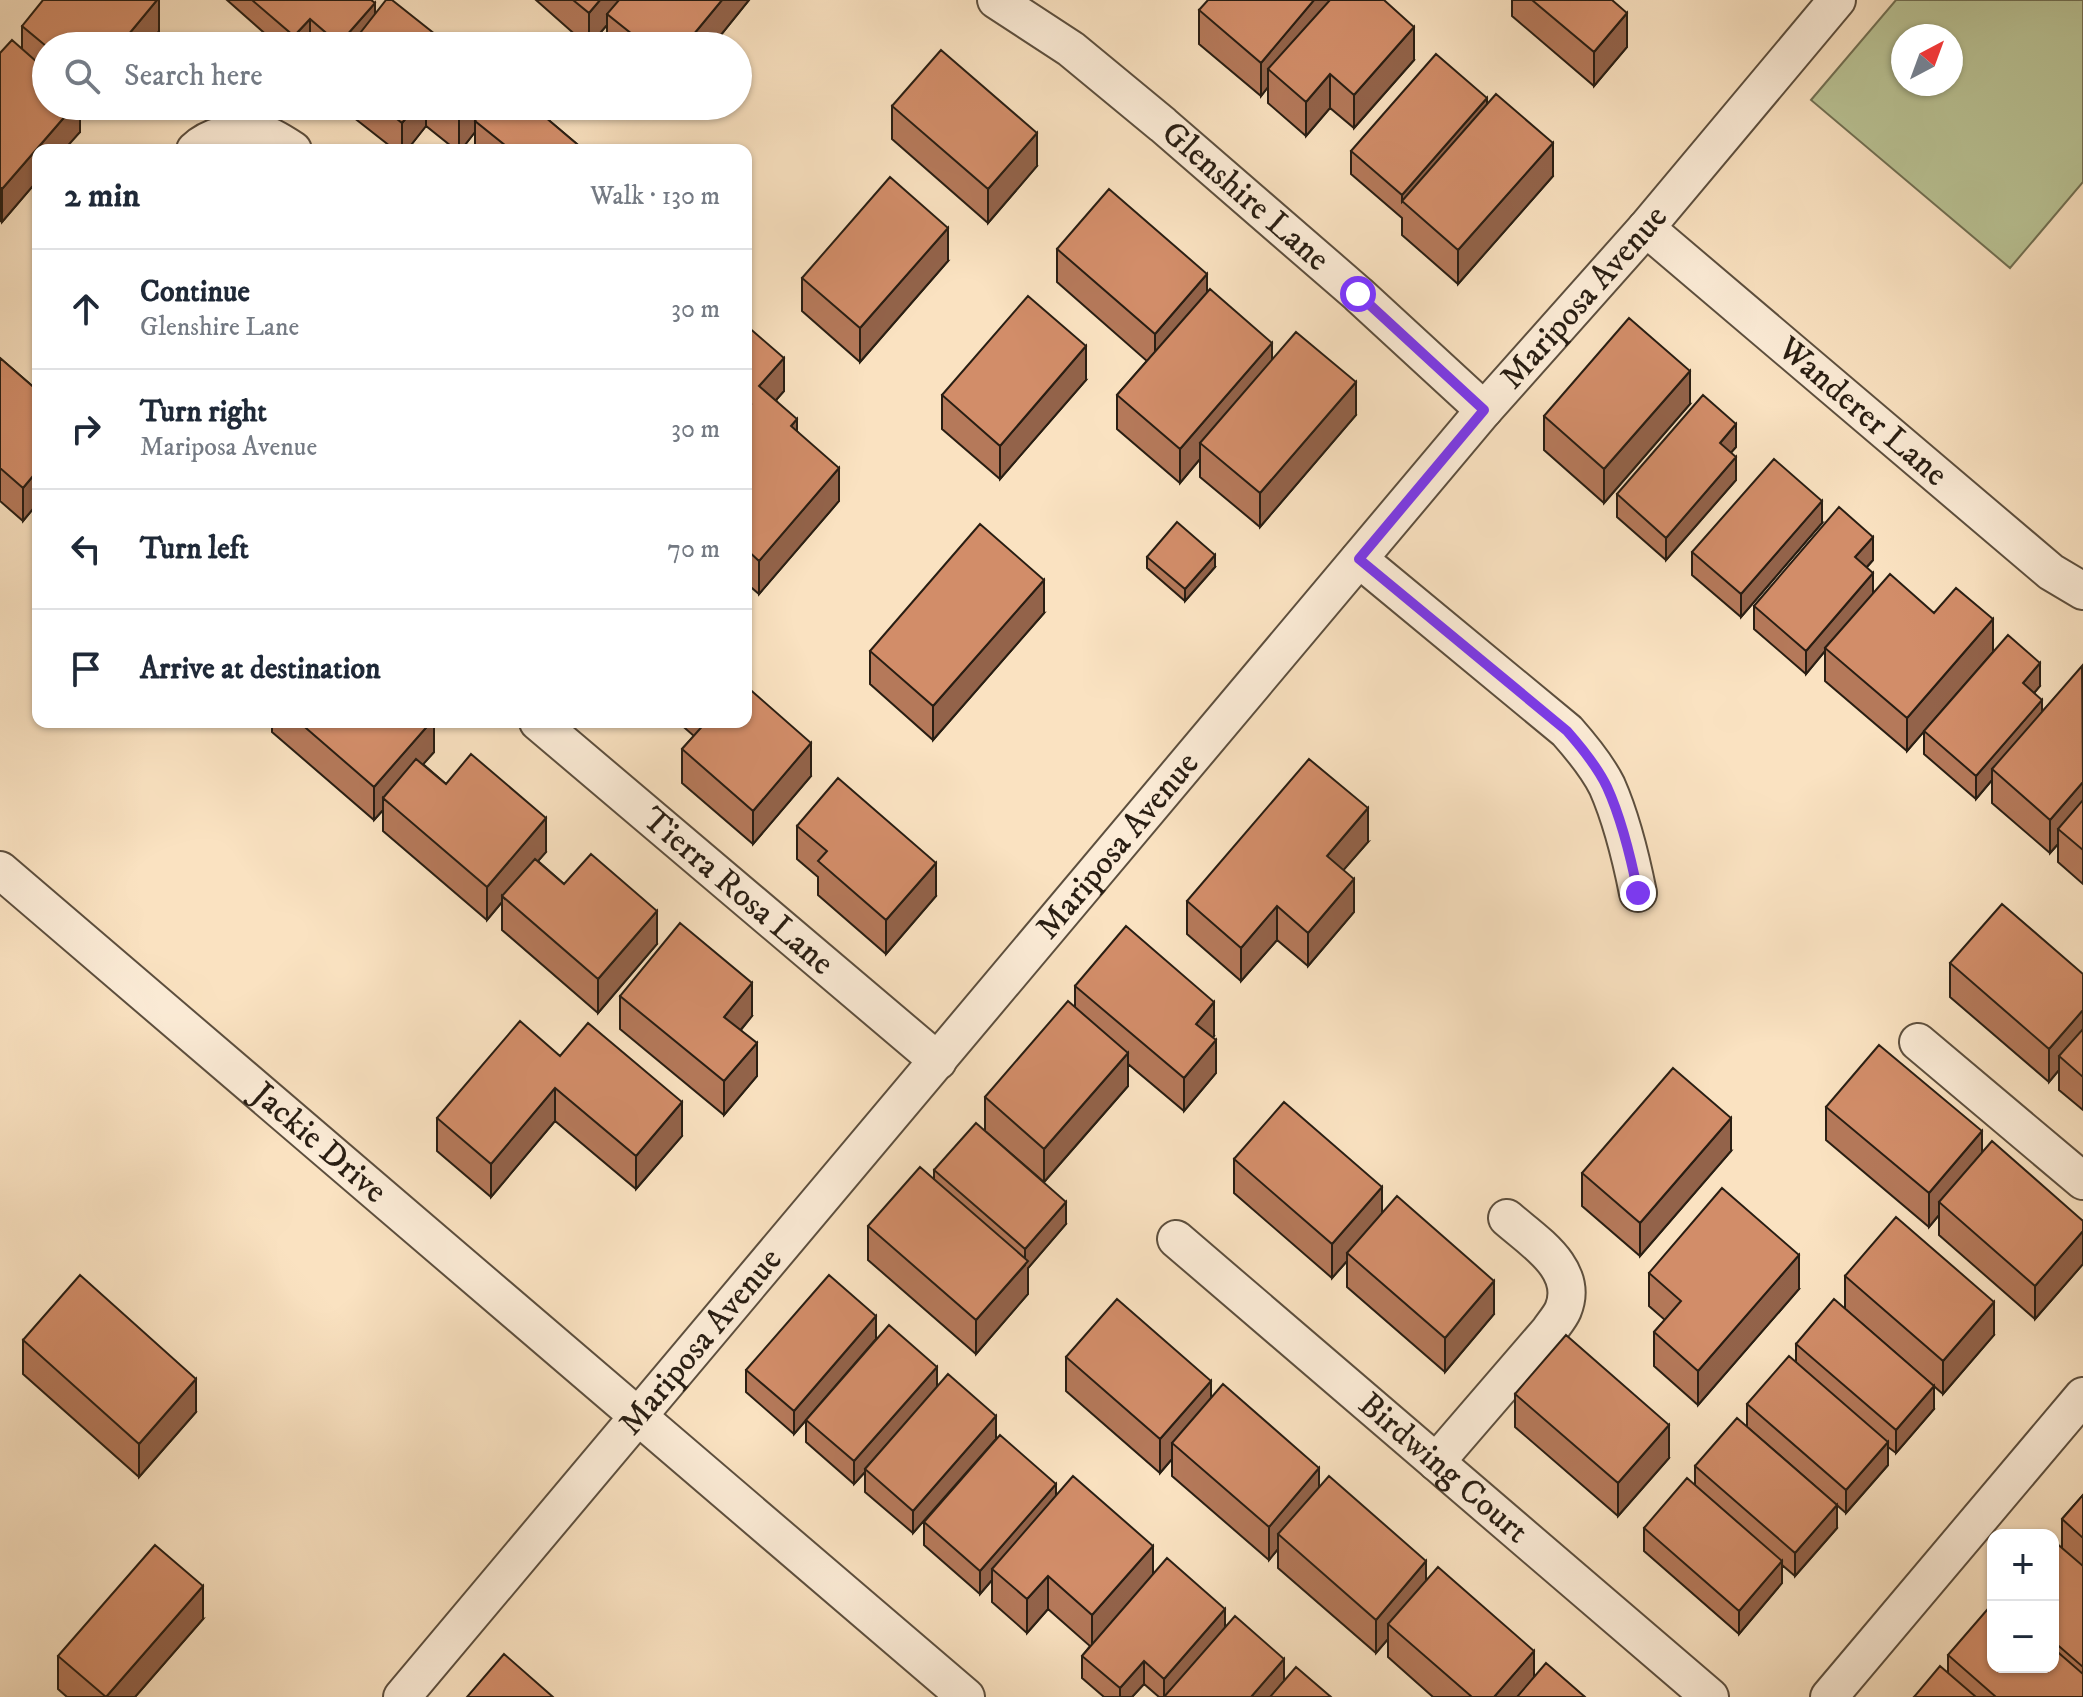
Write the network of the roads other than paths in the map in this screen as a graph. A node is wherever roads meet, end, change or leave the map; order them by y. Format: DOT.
graph roads {
  1 [pos="996,0"];
  2 [pos="1837,0"];
  3 [pos="201,144"];
  4 [pos="282,144"];
  5 [pos="1646,228"];
  6 [pos="1484,410"];
  7 [pos="1359,559"];
  8 [pos="2083,591"];
  9 [pos="545,728"];
  10 [pos="0,870"];
  11 [pos="1638,893"];
  12 [pos="1918,1042"];
  13 [pos="938,1061"];
  14 [pos="2083,1181"];
  15 [pos="1507,1218"];
  16 [pos="1176,1239"];
  17 [pos="2083,1396"];
  18 [pos="639,1416"];
  19 [pos="1436,1462"];
  20 [pos="402,1697"];
  21 [pos="966,1697"];
  22 [pos="1710,1697"];
  23 [pos="1829,1697"];
  1 -- 6 [label="street, Glenshire Lane"];
  2 -- 5 [label="street, Mariposa Avenue"];
  3 -- 4 [label="street"];
  5 -- 6 [label="street, Mariposa Avenue"];
  5 -- 8 [label="street, Wanderer Lane"];
  6 -- 7 [label="street, Mariposa Avenue"];
  7 -- 11 [label="street"];
  7 -- 13 [label="street, Mariposa Avenue"];
  9 -- 13 [label="street, Tierra Rosa Lane"];
  10 -- 18 [label="street, Jackie Drive"];
  12 -- 14 [label="street"];
  13 -- 18 [label="street, Mariposa Avenue"];
  15 -- 19 [label="street"];
  16 -- 19 [label="street, Birdwing Court"];
  17 -- 23 [label="street"];
  18 -- 20 [label="street, Mariposa Avenue"];
  18 -- 21 [label="street, Jackie Drive"];
  19 -- 22 [label="street, Birdwing Court"];
}
